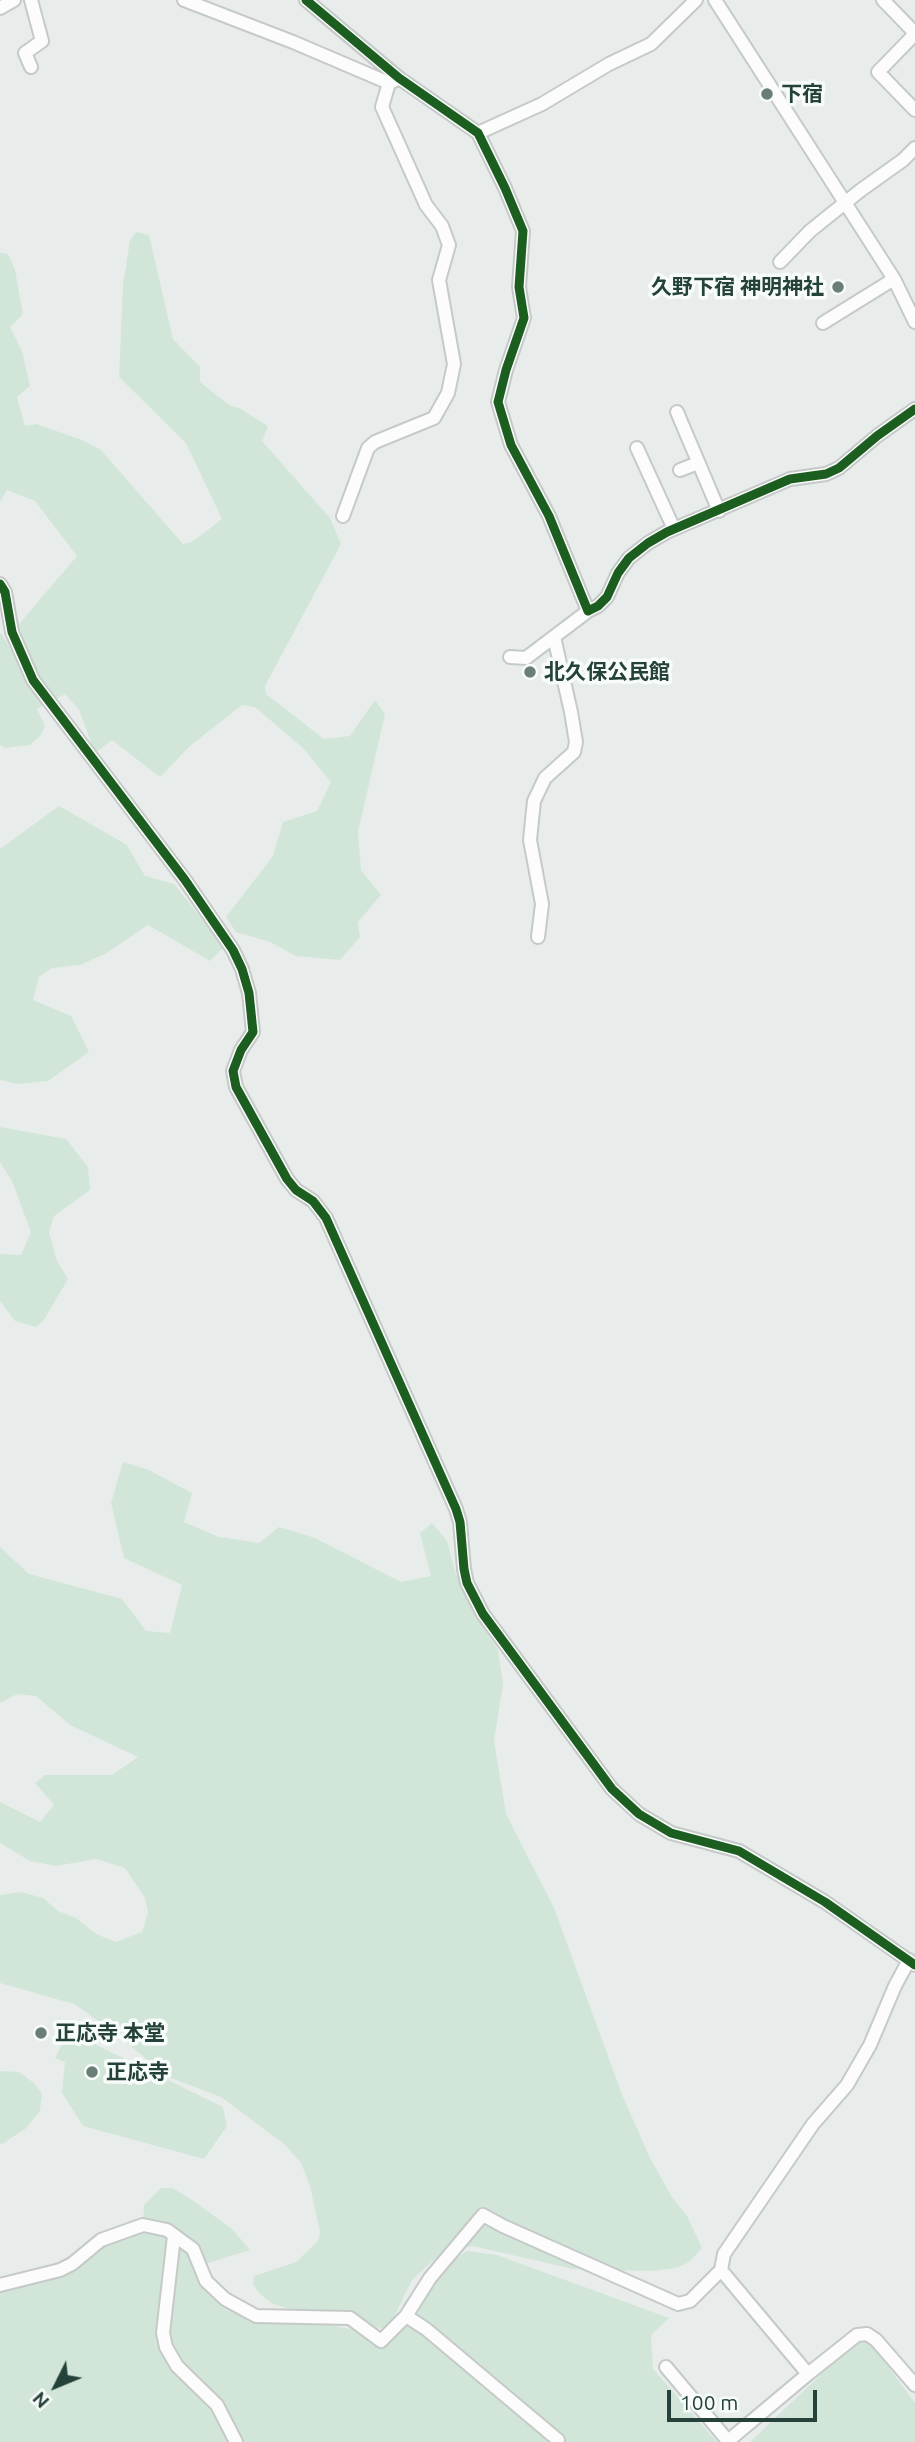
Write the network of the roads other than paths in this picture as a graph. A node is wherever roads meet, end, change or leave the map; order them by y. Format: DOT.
graph roads {
  1 [pos="14,0"];
  2 [pos="32,0"];
  3 [pos="184,0"];
  4 [pos="306,0"];
  5 [pos="696,0"];
  6 [pos="715,0"];
  7 [pos="883,0"];
  8 [pos="0,8"];
  9 [pos="915,34"];
  10 [pos="32,67"];
  11 [pos="394,81"];
  12 [pos="915,110"];
  13 [pos="478,133"];
  14 [pos="915,148"];
  15 [pos="844,203"];
  16 [pos="780,262"];
  17 [pos="894,279"];
  18 [pos="915,321"];
  19 [pos="823,323"];
  20 [pos="915,409"];
  21 [pos="677,412"];
  22 [pos="637,448"];
  23 [pos="698,463"];
  24 [pos="680,470"];
  25 [pos="719,511"];
  26 [pos="343,516"];
  27 [pos="674,529"];
  28 [pos="0,584"];
  29 [pos="588,611"];
  30 [pos="554,637"];
  31 [pos="510,657"];
  32 [pos="538,937"];
  33 [pos="912,1962"];
  34 [pos="174,2236"];
  35 [pos="721,2270"];
  36 [pos="0,2285"];
  37 [pos="406,2316"];
  38 [pos="666,2367"];
  39 [pos="808,2374"];
  40 [pos="915,2385"];
  41 [pos="558,2440"];
  42 [pos="236,2442"];
  1 -- 8 [label="street"];
  2 -- 10 [label="street"];
  3 -- 11 [label="street"];
  4 -- 11 [label="street"];
  5 -- 13 [label="street"];
  6 -- 15 [label="street"];
  7 -- 9 [label="street"];
  9 -- 12 [label="street"];
  11 -- 13 [label="street"];
  11 -- 26 [label="street"];
  13 -- 29 [label="street"];
  14 -- 15 [label="street"];
  15 -- 16 [label="street"];
  15 -- 17 [label="street"];
  17 -- 18 [label="street"];
  17 -- 19 [label="street"];
  20 -- 25 [label="street"];
  21 -- 23 [label="street"];
  22 -- 27 [label="street"];
  23 -- 24 [label="street"];
  23 -- 25 [label="street"];
  25 -- 27 [label="street"];
  27 -- 29 [label="street"];
  28 -- 33 [label="street"];
  29 -- 30 [label="street"];
  30 -- 31 [label="street"];
  30 -- 32 [label="street"];
  33 -- 35 [label="street"];
  34 -- 36 [label="street"];
  34 -- 37 [label="street"];
  34 -- 42 [label="street"];
  35 -- 37 [label="street"];
  35 -- 39 [label="street"];
  37 -- 41 [label="street"];
  38 -- 39 [label="street"];
  39 -- 40 [label="street"];
}
